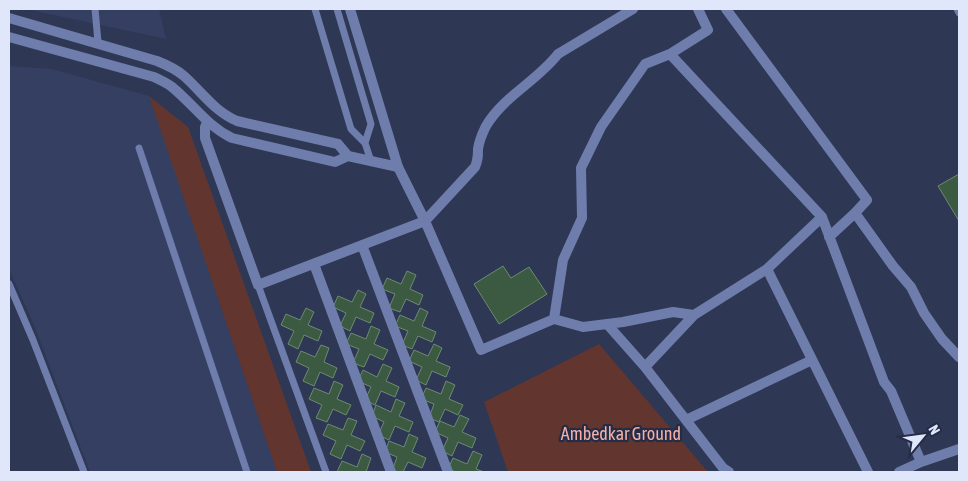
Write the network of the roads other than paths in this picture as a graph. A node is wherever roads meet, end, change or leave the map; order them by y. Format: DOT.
graph roads {
  1 [pos="95,9"];
  2 [pos="315,9"];
  3 [pos="337,9"];
  4 [pos="350,9"];
  5 [pos="633,9"];
  6 [pos="698,9"];
  7 [pos="726,9"];
  8 [pos="956,9"];
  9 [pos="959,13"];
  10 [pos="9,18"];
  11 [pos="9,37"];
  12 [pos="98,42"];
  13 [pos="670,54"];
  14 [pos="214,108"];
  15 [pos="207,122"];
  16 [pos="366,143"];
  17 [pos="139,148"];
  18 [pos="348,156"];
  19 [pos="371,161"];
  20 [pos="398,167"];
  21 [pos="855,213"];
  22 [pos="822,217"];
  23 [pos="426,221"];
  24 [pos="829,237"];
  25 [pos="362,245"];
  26 [pos="314,264"];
  27 [pos="767,269"];
  28 [pos="9,284"];
  29 [pos="258,285"];
  30 [pos="694,315"];
  31 [pos="554,319"];
  32 [pos="607,324"];
  33 [pos="959,357"];
  34 [pos="812,360"];
  35 [pos="645,367"];
  36 [pos="686,420"];
  37 [pos="959,449"];
  38 [pos="922,462"];
  39 [pos="84,472"];
  40 [pos="247,472"];
  41 [pos="326,472"];
  42 [pos="391,472"];
  43 [pos="448,472"];
  44 [pos="729,472"];
  45 [pos="868,472"];
  46 [pos="900,472"];
  1 -- 12 [label="lane"];
  2 -- 16 [label="lane"];
  3 -- 16 [label="lane"];
  4 -- 20 [label="street"];
  5 -- 23 [label="street"];
  6 -- 13 [label="street"];
  7 -- 21 [label="street"];
  8 -- 9 [label="lane"];
  10 -- 12 [label="street"];
  11 -- 15 [label="street"];
  12 -- 14 [label="street"];
  13 -- 22 [label="street"];
  13 -- 31 [label="street"];
  14 -- 15 [label="street"];
  14 -- 18 [label="street"];
  15 -- 18 [label="street"];
  15 -- 29 [label="street"];
  16 -- 19 [label="lane"];
  17 -- 40 [label="lane"];
  18 -- 19 [label="street"];
  19 -- 20 [label="street"];
  20 -- 23 [label="street"];
  21 -- 24 [label="street"];
  21 -- 33 [label="street"];
  22 -- 24 [label="street"];
  22 -- 27 [label="street"];
  23 -- 25 [label="street"];
  23 -- 31 [label="street"];
  24 -- 38 [label="street"];
  25 -- 26 [label="street"];
  25 -- 43 [label="street"];
  26 -- 29 [label="street"];
  26 -- 42 [label="street"];
  27 -- 30 [label="street"];
  27 -- 34 [label="street"];
  28 -- 39 [label="lane"];
  29 -- 41 [label="lane"];
  30 -- 32 [label="street"];
  30 -- 35 [label="street"];
  31 -- 32 [label="street"];
  32 -- 35 [label="street"];
  34 -- 36 [label="street"];
  34 -- 45 [label="street"];
  35 -- 36 [label="street"];
  36 -- 44 [label="street"];
  37 -- 38 [label="street"];
  38 -- 46 [label="street"];
}
